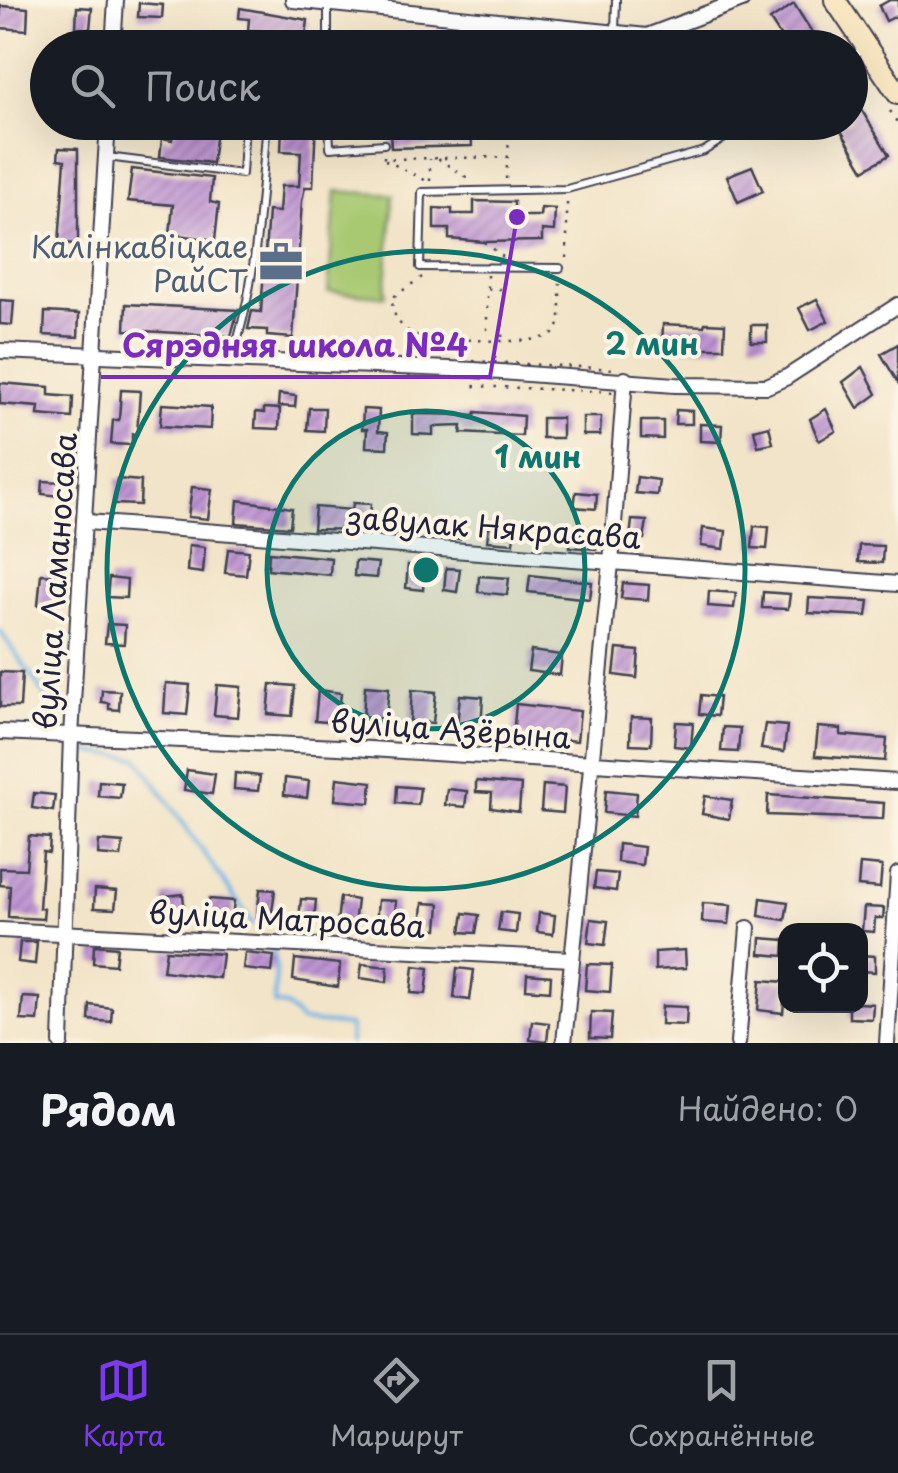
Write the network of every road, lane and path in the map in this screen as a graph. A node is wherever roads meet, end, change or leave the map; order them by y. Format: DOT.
graph roads {
  1 [pos="116,0"];
  2 [pos="293,0"];
  3 [pos="616,0"];
  4 [pos="742,0"];
  5 [pos="836,0"];
  6 [pos="328,4"];
  7 [pos="387,5"];
  8 [pos="114,30"];
  9 [pos="328,30"];
  10 [pos="591,30"];
  11 [pos="615,30"];
  12 [pos="663,30"];
  13 [pos="848,30"];
  14 [pos="868,63"];
  15 [pos="898,92"];
  16 [pos="107,140"];
  17 [pos="244,140"];
  18 [pos="265,140"];
  19 [pos="330,140"];
  20 [pos="509,140"];
  21 [pos="721,140"];
  22 [pos="384,144"];
  23 [pos="106,157"];
  24 [pos="507,157"];
  25 [pos="430,158"];
  26 [pos="436,158"];
  27 [pos="384,159"];
  28 [pos="430,183"];
  29 [pos="567,190"];
  30 [pos="448,192"];
  31 [pos="506,192"];
  32 [pos="491,193"];
  33 [pos="566,260"];
  34 [pos="486,263"];
  35 [pos="504,264"];
  36 [pos="558,264"];
  37 [pos="437,267"];
  38 [pos="487,289"];
  39 [pos="504,289"];
  40 [pos="898,305"];
  41 [pos="487,339"];
  42 [pos="496,339"];
  43 [pos="502,340"];
  44 [pos="0,351"];
  45 [pos="94,355"];
  46 [pos="231,360"];
  47 [pos="495,361"];
  48 [pos="624,379"];
  49 [pos="86,522"];
  50 [pos="611,563"];
  51 [pos="898,584"];
  52 [pos="0,732"];
  53 [pos="71,736"];
  54 [pos="592,765"];
  55 [pos="898,782"];
  56 [pos="898,874"];
  57 [pos="748,928"];
  58 [pos="0,930"];
  59 [pos="67,935"];
  60 [pos="572,960"];
  61 [pos="61,1043"];
  62 [pos="564,1043"];
  63 [pos="738,1043"];
  64 [pos="887,1043"];
  1 -- 8 [label="street"];
  2 -- 6 [label="street"];
  3 -- 11 [label="lane"];
  4 -- 12 [label="street"];
  5 -- 13 [label="main road"];
  6 -- 7 [label="street"];
  6 -- 9 [label="lane"];
  7 -- 10 [label="street"];
  14 -- 15 [label="main road"];
  16 -- 23 [label="street, вуліца Ламаносава"];
  17 -- 23 [label="lane"];
  18 -- 46 [label="lane"];
  19 -- 22 [label="lane"];
  20 -- 24 [label="path"];
  21 -- 29 [label="lane"];
  22 -- 27 [label="path"];
  23 -- 45 [label="street, вуліца Ламаносава"];
  24 -- 26 [label="path"];
  24 -- 31 [label="path"];
  25 -- 26 [label="path"];
  25 -- 27 [label="path"];
  25 -- 28 [label="path"];
  26 -- 32 [label="path"];
  27 -- 28 [label="path"];
  28 -- 30 [label="path"];
  29 -- 31 [label="lane"];
  29 -- 33 [label="path"];
  30 -- 32 [label="lane"];
  30 -- 37 [label="lane"];
  31 -- 32 [label="lane"];
  33 -- 36 [label="path"];
  33 -- 36 [label="path"];
  34 -- 35 [label="lane"];
  34 -- 35 [label="path"];
  34 -- 35 [label="path"];
  34 -- 37 [label="lane"];
  34 -- 38 [label="path"];
  35 -- 36 [label="lane"];
  35 -- 39 [label="path"];
  36 -- 43 [label="path"];
  37 -- 41 [label="path"];
  38 -- 39 [label="path"];
  38 -- 41 [label="path"];
  39 -- 43 [label="path"];
  40 -- 48 [label="street"];
  41 -- 42 [label="path"];
  42 -- 43 [label="path"];
  42 -- 47 [label="path"];
  44 -- 45 [label="street"];
  45 -- 46 [label="street"];
  45 -- 49 [label="street, вуліца Ламаносава"];
  46 -- 48 [label="street"];
  48 -- 50 [label="street"];
  49 -- 50 [label="street, завулак Някрасава"];
  49 -- 53 [label="street, вуліца Ламаносава"];
  50 -- 51 [label="street, завулак Някрасава"];
  50 -- 54 [label="street"];
  52 -- 53 [label="street, вуліца Азёрына"];
  53 -- 54 [label="street, вуліца Азёрына"];
  53 -- 59 [label="street, вуліца Ламаносава"];
  54 -- 55 [label="street, вуліца Азёрына"];
  54 -- 60 [label="street"];
  56 -- 64 [label="street"];
  57 -- 63 [label="street"];
  58 -- 59 [label="street, вуліца Матросава"];
  59 -- 60 [label="street, вуліца Матросава"];
  59 -- 61 [label="street, вуліца Ламаносава"];
  60 -- 62 [label="street"];
}
